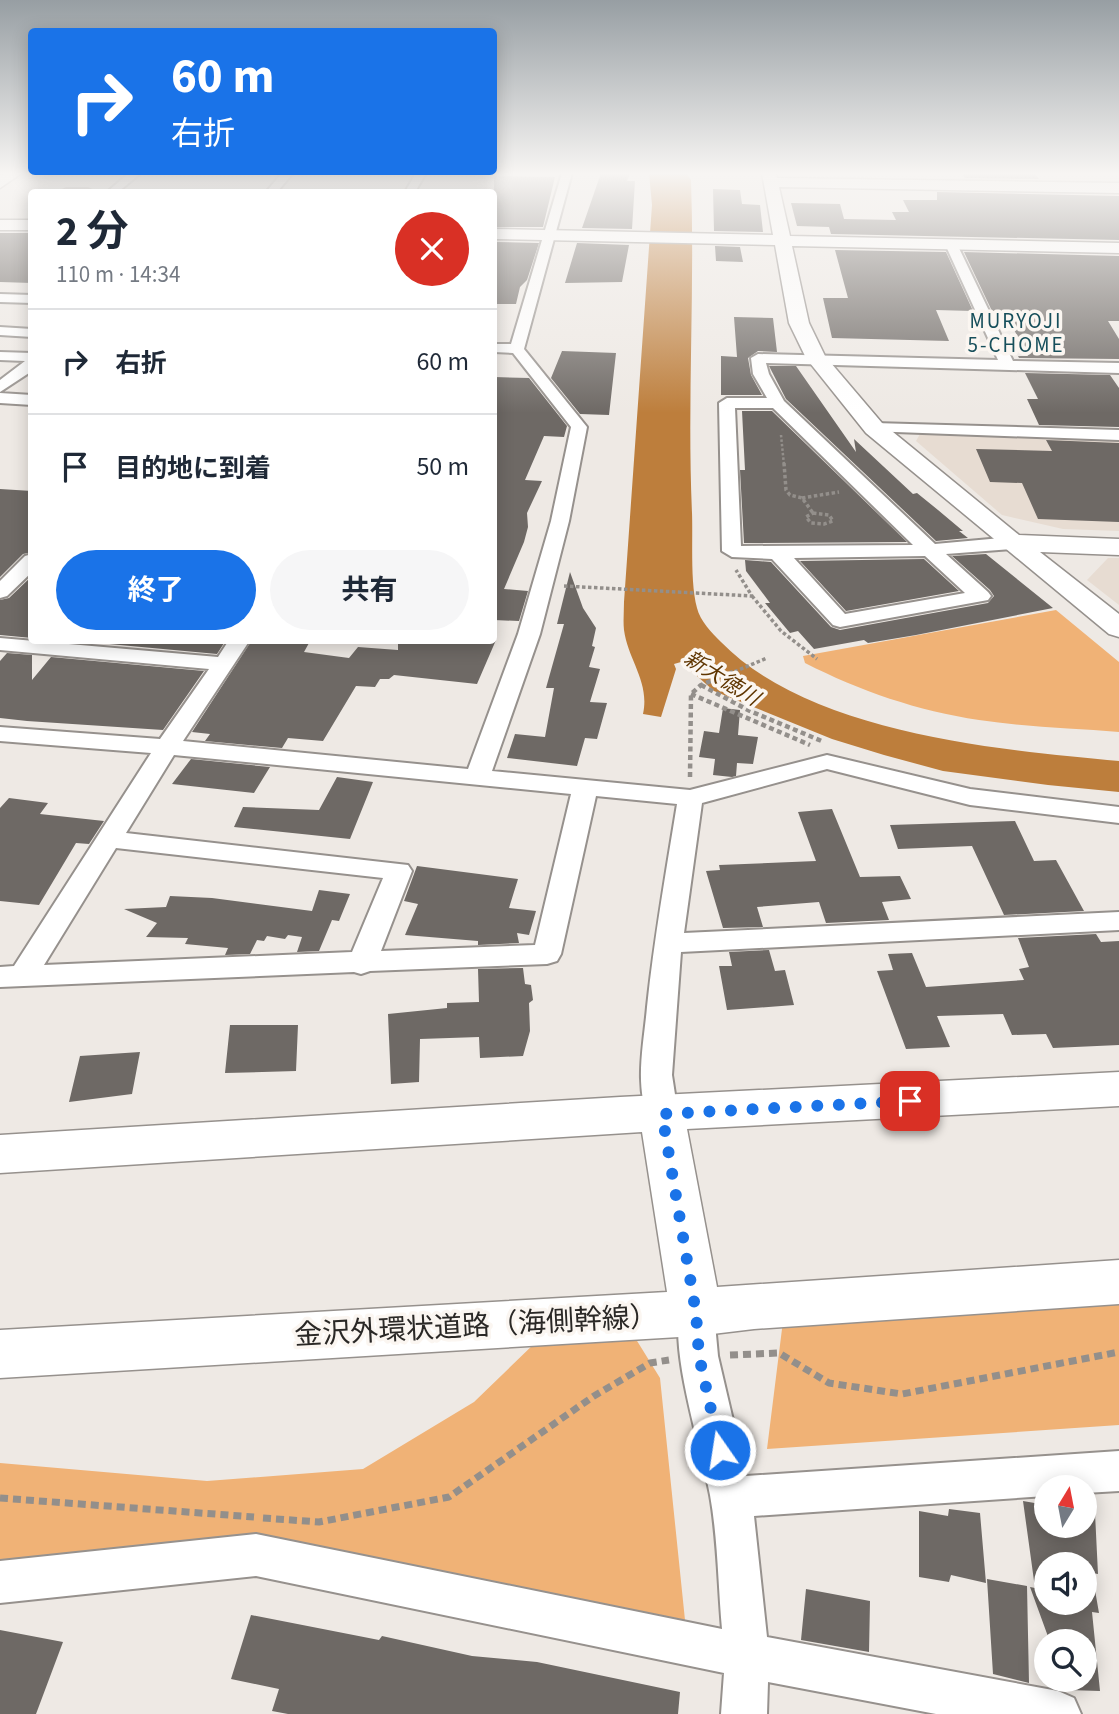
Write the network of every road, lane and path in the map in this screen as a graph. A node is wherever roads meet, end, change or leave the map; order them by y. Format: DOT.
graph roads {
  1 [pos="545,253"];
  2 [pos="785,253"];
  3 [pos="955,253"];
  4 [pos="0,298"];
  5 [pos="28,299"];
  6 [pos="0,331"];
  7 [pos="28,332"];
  8 [pos="497,348"];
  9 [pos="517,349"];
  10 [pos="0,356"];
  11 [pos="28,357"];
  12 [pos="816,358"];
  13 [pos="1008,365"];
  14 [pos="28,366"];
  15 [pos="1119,368"];
  16 [pos="0,387"];
  17 [pos="0,398"];
  18 [pos="28,400"];
  19 [pos="777,403"];
  20 [pos="874,428"];
  21 [pos="780,431"];
  22 [pos="1119,435"];
  23 [pos="864,488"];
  24 [pos="802,498"];
  25 [pos="813,513"];
  26 [pos="1012,543"];
  27 [pos="1119,547"];
  28 [pos="930,550"];
  29 [pos="732,551"];
  30 [pos="778,553"];
  31 [pos="28,565"];
  32 [pos="15,578"];
  33 [pos="542,584"];
  34 [pos="0,592"];
  35 [pos="752,596"];
  36 [pos="1119,628"];
  37 [pos="0,644"];
  38 [pos="237,644"];
  39 [pos="767,659"];
  40 [pos="817,659"];
  41 [pos="224,664"];
  42 [pos="691,694"];
  43 [pos="8,735"];
  44 [pos="167,747"];
  45 [pos="0,756"];
  46 [pos="827,762"];
  47 [pos="477,779"];
  48 [pos="585,789"];
  49 [pos="690,798"];
  50 [pos="1119,815"];
  51 [pos="107,839"];
  52 [pos="1119,921"];
  53 [pos="668,943"];
  54 [pos="362,964"];
  55 [pos="12,976"];
  56 [pos="1119,1089"];
  57 [pos="641,1115"];
  58 [pos="0,1154"];
  59 [pos="1119,1282"];
  60 [pos="698,1335"];
  61 [pos="1119,1352"];
  62 [pos="0,1354"];
  63 [pos="1119,1471"];
  64 [pos="0,1497"];
  65 [pos="731,1497"];
  66 [pos="0,1582"];
  67 [pos="747,1656"];
  68 [pos="744,1714"];
  69 [pos="1058,1714"];
  1 -- 9 [label="street"];
  2 -- 12 [label="street"];
  3 -- 13 [label="street"];
  4 -- 5 [label="street"];
  6 -- 7 [label="street"];
  8 -- 9 [label="street"];
  9 -- 33 [label="street"];
  10 -- 11 [label="street"];
  12 -- 13 [label="street"];
  12 -- 19 [label="street"];
  12 -- 20 [label="street"];
  13 -- 15 [label="street"];
  14 -- 16 [label="street"];
  17 -- 18 [label="street"];
  19 -- 23 [label="street"];
  19 -- 29 [label="street"];
  20 -- 22 [label="street"];
  20 -- 26 [label="street"];
  21 -- 24 [label="path"];
  23 -- 24 [label="path"];
  23 -- 28 [label="street"];
  24 -- 25 [label="path"];
  25 -- 25 [label="path"];
  26 -- 27 [label="street"];
  26 -- 28 [label="street"];
  26 -- 36 [label="street"];
  28 -- 30 [label="street"];
  28 -- 30 [label="street"];
  29 -- 30 [label="street"];
  29 -- 35 [label="path"];
  31 -- 32 [label="street"];
  32 -- 34 [label="street"];
  33 -- 35 [label="path"];
  33 -- 47 [label="street"];
  35 -- 40 [label="path"];
  37 -- 41 [label="street"];
  38 -- 41 [label="street"];
  39 -- 42 [label="path"];
  41 -- 44 [label="street"];
  42 -- 46 [label="path"];
  42 -- 49 [label="path"];
  43 -- 44 [label="street"];
  43 -- 45 [label="street"];
  44 -- 47 [label="street"];
  44 -- 51 [label="street"];
  46 -- 49 [label="street"];
  46 -- 50 [label="street"];
  47 -- 48 [label="street"];
  48 -- 49 [label="street"];
  48 -- 54 [label="street"];
  49 -- 53 [label="street"];
  51 -- 54 [label="street"];
  51 -- 55 [label="street"];
  52 -- 53 [label="street"];
  53 -- 57 [label="street"];
  54 -- 55 [label="street"];
  56 -- 57 [label="street"];
  57 -- 58 [label="street"];
  57 -- 60 [label="street"];
  59 -- 60 [label="street, 金沢外環状道路（海側幹線）"];
  60 -- 61 [label="path"];
  60 -- 62 [label="street, 金沢外環状道路（海側幹線）"];
  60 -- 64 [label="path"];
  60 -- 65 [label="street"];
  63 -- 65 [label="street"];
  65 -- 67 [label="street"];
  66 -- 67 [label="street"];
  67 -- 68 [label="street"];
  67 -- 69 [label="street"];
}
